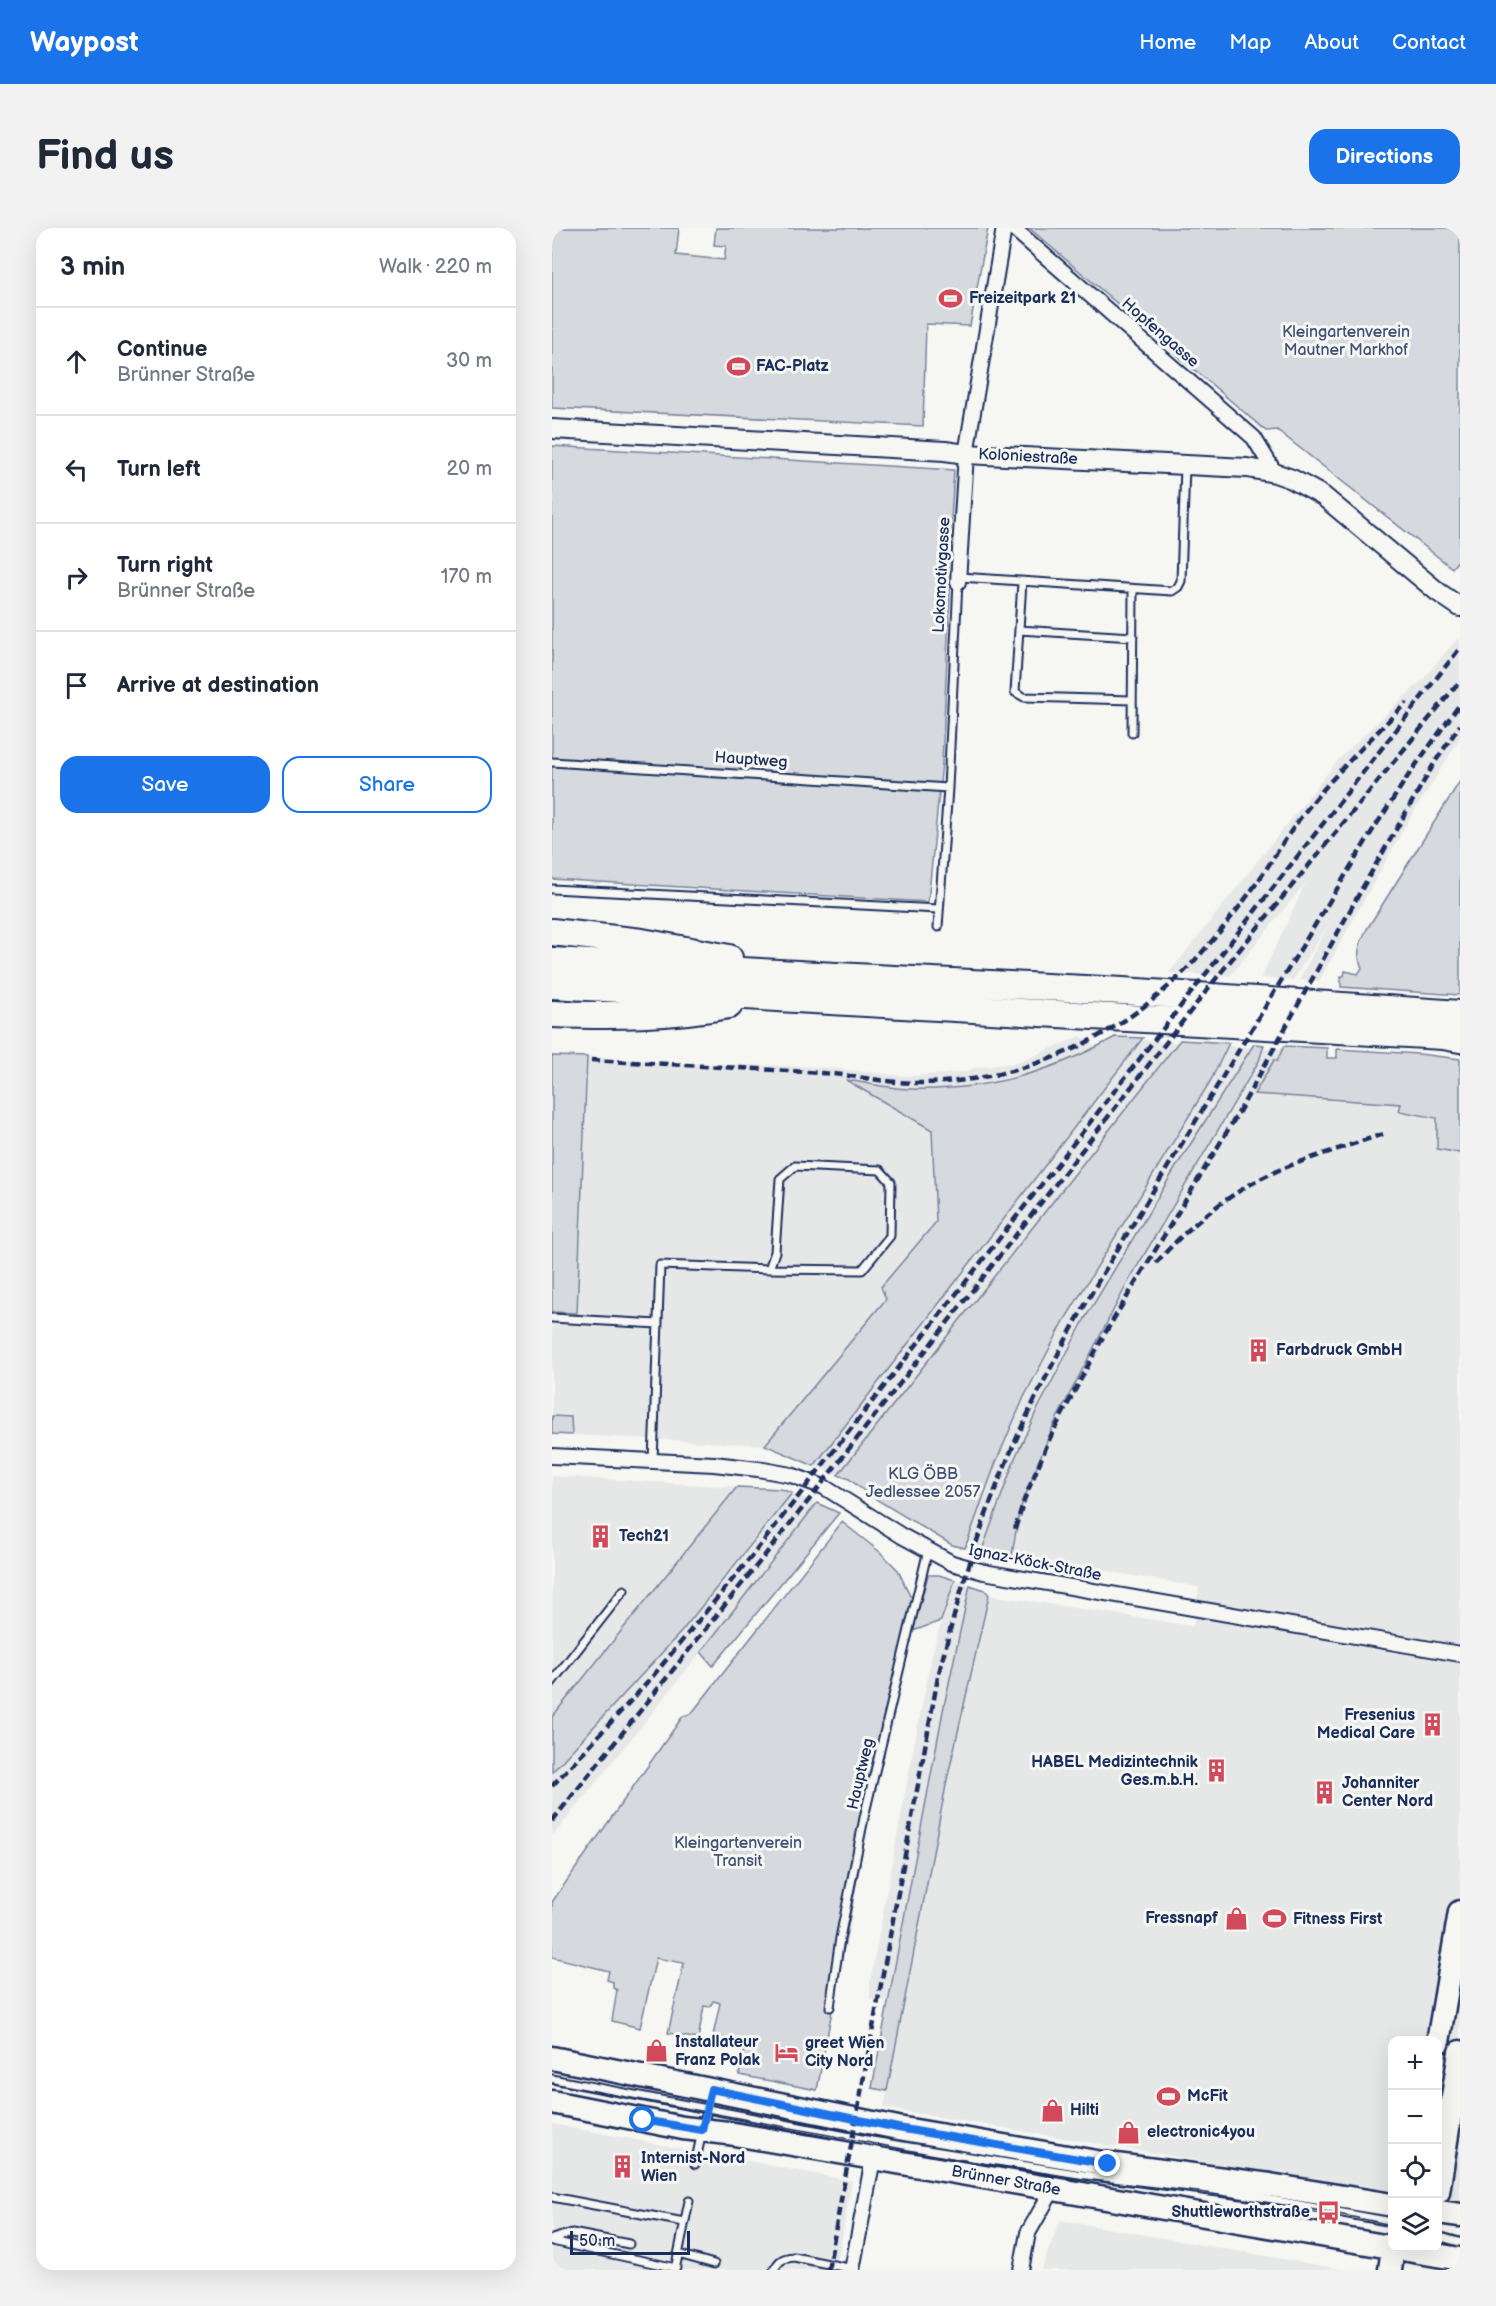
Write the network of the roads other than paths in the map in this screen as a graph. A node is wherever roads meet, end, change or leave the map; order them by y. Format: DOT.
graph roads {
  1 [pos="1004,228"];
  2 [pos="1012,228"];
  3 [pos="552,429"];
  4 [pos="966,454"];
  5 [pos="1186,465"];
  6 [pos="1275,473"];
  7 [pos="958,580"];
  8 [pos="1022,582"];
  9 [pos="1133,590"];
  10 [pos="1459,604"];
  11 [pos="1019,630"];
  12 [pos="1133,637"];
  13 [pos="1132,700"];
  14 [pos="1132,733"];
  15 [pos="552,762"];
  16 [pos="948,788"];
  17 [pos="552,889"];
  18 [pos="938,909"];
  19 [pos="938,927"];
  20 [pos="552,932"];
  21 [pos="552,961"];
  22 [pos="784,974"];
  23 [pos="552,985"];
  24 [pos="773,997"];
  25 [pos="552,1014"];
  26 [pos="1460,1014"];
  27 [pos="1460,1039"];
  28 [pos="769,1269"];
  29 [pos="552,1318"];
  30 [pos="658,1324"];
  31 [pos="552,1456"];
  32 [pos="653,1461"];
  33 [pos="928,1550"];
  34 [pos="624,1590"];
  35 [pos="1460,1654"];
  36 [pos="552,1682"];
  37 [pos="1460,1912"];
  38 [pos="830,2007"];
  39 [pos="1438,2036"];
  40 [pos="1460,2052"];
  41 [pos="552,2058"];
  42 [pos="552,2079"];
  43 [pos="552,2102"];
  44 [pos="707,2110"];
  45 [pos="873,2159"];
  46 [pos="1442,2162"];
  47 [pos="695,2164"];
  48 [pos="1053,2189"];
  49 [pos="552,2197"];
  50 [pos="689,2200"];
  51 [pos="1388,2204"];
  52 [pos="1442,2213"];
  53 [pos="1460,2215"];
  54 [pos="1388,2221"];
  55 [pos="684,2222"];
  56 [pos="552,2240"];
  57 [pos="1460,2242"];
  58 [pos="629,2244"];
  59 [pos="1388,2247"];
  60 [pos="1442,2248"];
  61 [pos="1392,2252"];
  62 [pos="1430,2252"];
  63 [pos="678,2254"];
  64 [pos="1460,2259"];
  65 [pos="714,2264"];
  66 [pos="676,2269"];
  67 [pos="853,2269"];
  68 [pos="774,2270"];
  69 [pos="1021,2270"];
  70 [pos="1390,2270"];
  1 -- 4 [label="street, Lokomotivgasse"];
  2 -- 6 [label="street, Hopfengasse"];
  3 -- 4 [label="street, Koloniestraße"];
  4 -- 5 [label="street, Koloniestraße"];
  4 -- 7 [label="street, Lokomotivgasse"];
  5 -- 6 [label="street, Koloniestraße"];
  5 -- 9 [label="lane"];
  6 -- 10 [label="street, Koloniestraße"];
  7 -- 8 [label="lane"];
  7 -- 16 [label="lane, Lokomotivgasse"];
  8 -- 9 [label="lane"];
  8 -- 11 [label="lane"];
  9 -- 12 [label="lane"];
  11 -- 12 [label="lane"];
  11 -- 13 [label="lane"];
  12 -- 13 [label="lane"];
  13 -- 14 [label="lane"];
  15 -- 16 [label="lane, Hauptweg"];
  16 -- 18 [label="lane, Lokomotivgasse"];
  17 -- 18 [label="lane"];
  18 -- 19 [label="lane, Lokomotivgasse"];
  20 -- 22 [label="highway"];
  21 -- 22 [label="highway"];
  22 -- 26 [label="highway"];
  23 -- 24 [label="highway"];
  24 -- 25 [label="highway"];
  24 -- 27 [label="highway"];
  28 -- 28 [label="lane"];
  28 -- 30 [label="lane"];
  29 -- 30 [label="lane"];
  30 -- 32 [label="lane"];
  31 -- 32 [label="street, Ignaz-Köck-Straße"];
  32 -- 33 [label="street, Ignaz-Köck-Straße"];
  33 -- 35 [label="street, Ignaz-Köck-Straße"];
  33 -- 38 [label="lane, Hauptweg"];
  34 -- 36 [label="lane"];
  37 -- 39 [label="main road"];
  40 -- 46 [label="main road"];
  41 -- 44 [label="main road, Brünner Straße"];
  42 -- 44 [label="lane"];
  43 -- 44 [label="main road, Brünner Straße"];
  44 -- 45 [label="main road, Brünner Straße"];
  44 -- 47 [label="lane"];
  44 -- 51 [label="main road, Brünner Straße"];
  44 -- 54 [label="lane"];
  45 -- 48 [label="main road, Brünner Straße"];
  45 -- 67 [label="street"];
  48 -- 59 [label="main road, Brünner Straße"];
  48 -- 69 [label="street"];
  49 -- 55 [label="lane"];
  50 -- 55 [label="lane"];
  52 -- 53 [label="main road"];
  55 -- 63 [label="lane"];
  56 -- 58 [label="lane"];
  56 -- 66 [label="lane"];
  57 -- 60 [label="lane"];
  61 -- 70 [label="main road"];
  62 -- 64 [label="main road, Brünner Straße"];
  63 -- 65 [label="lane"];
  63 -- 66 [label="lane"];
  67 -- 68 [label="lane"];
}
